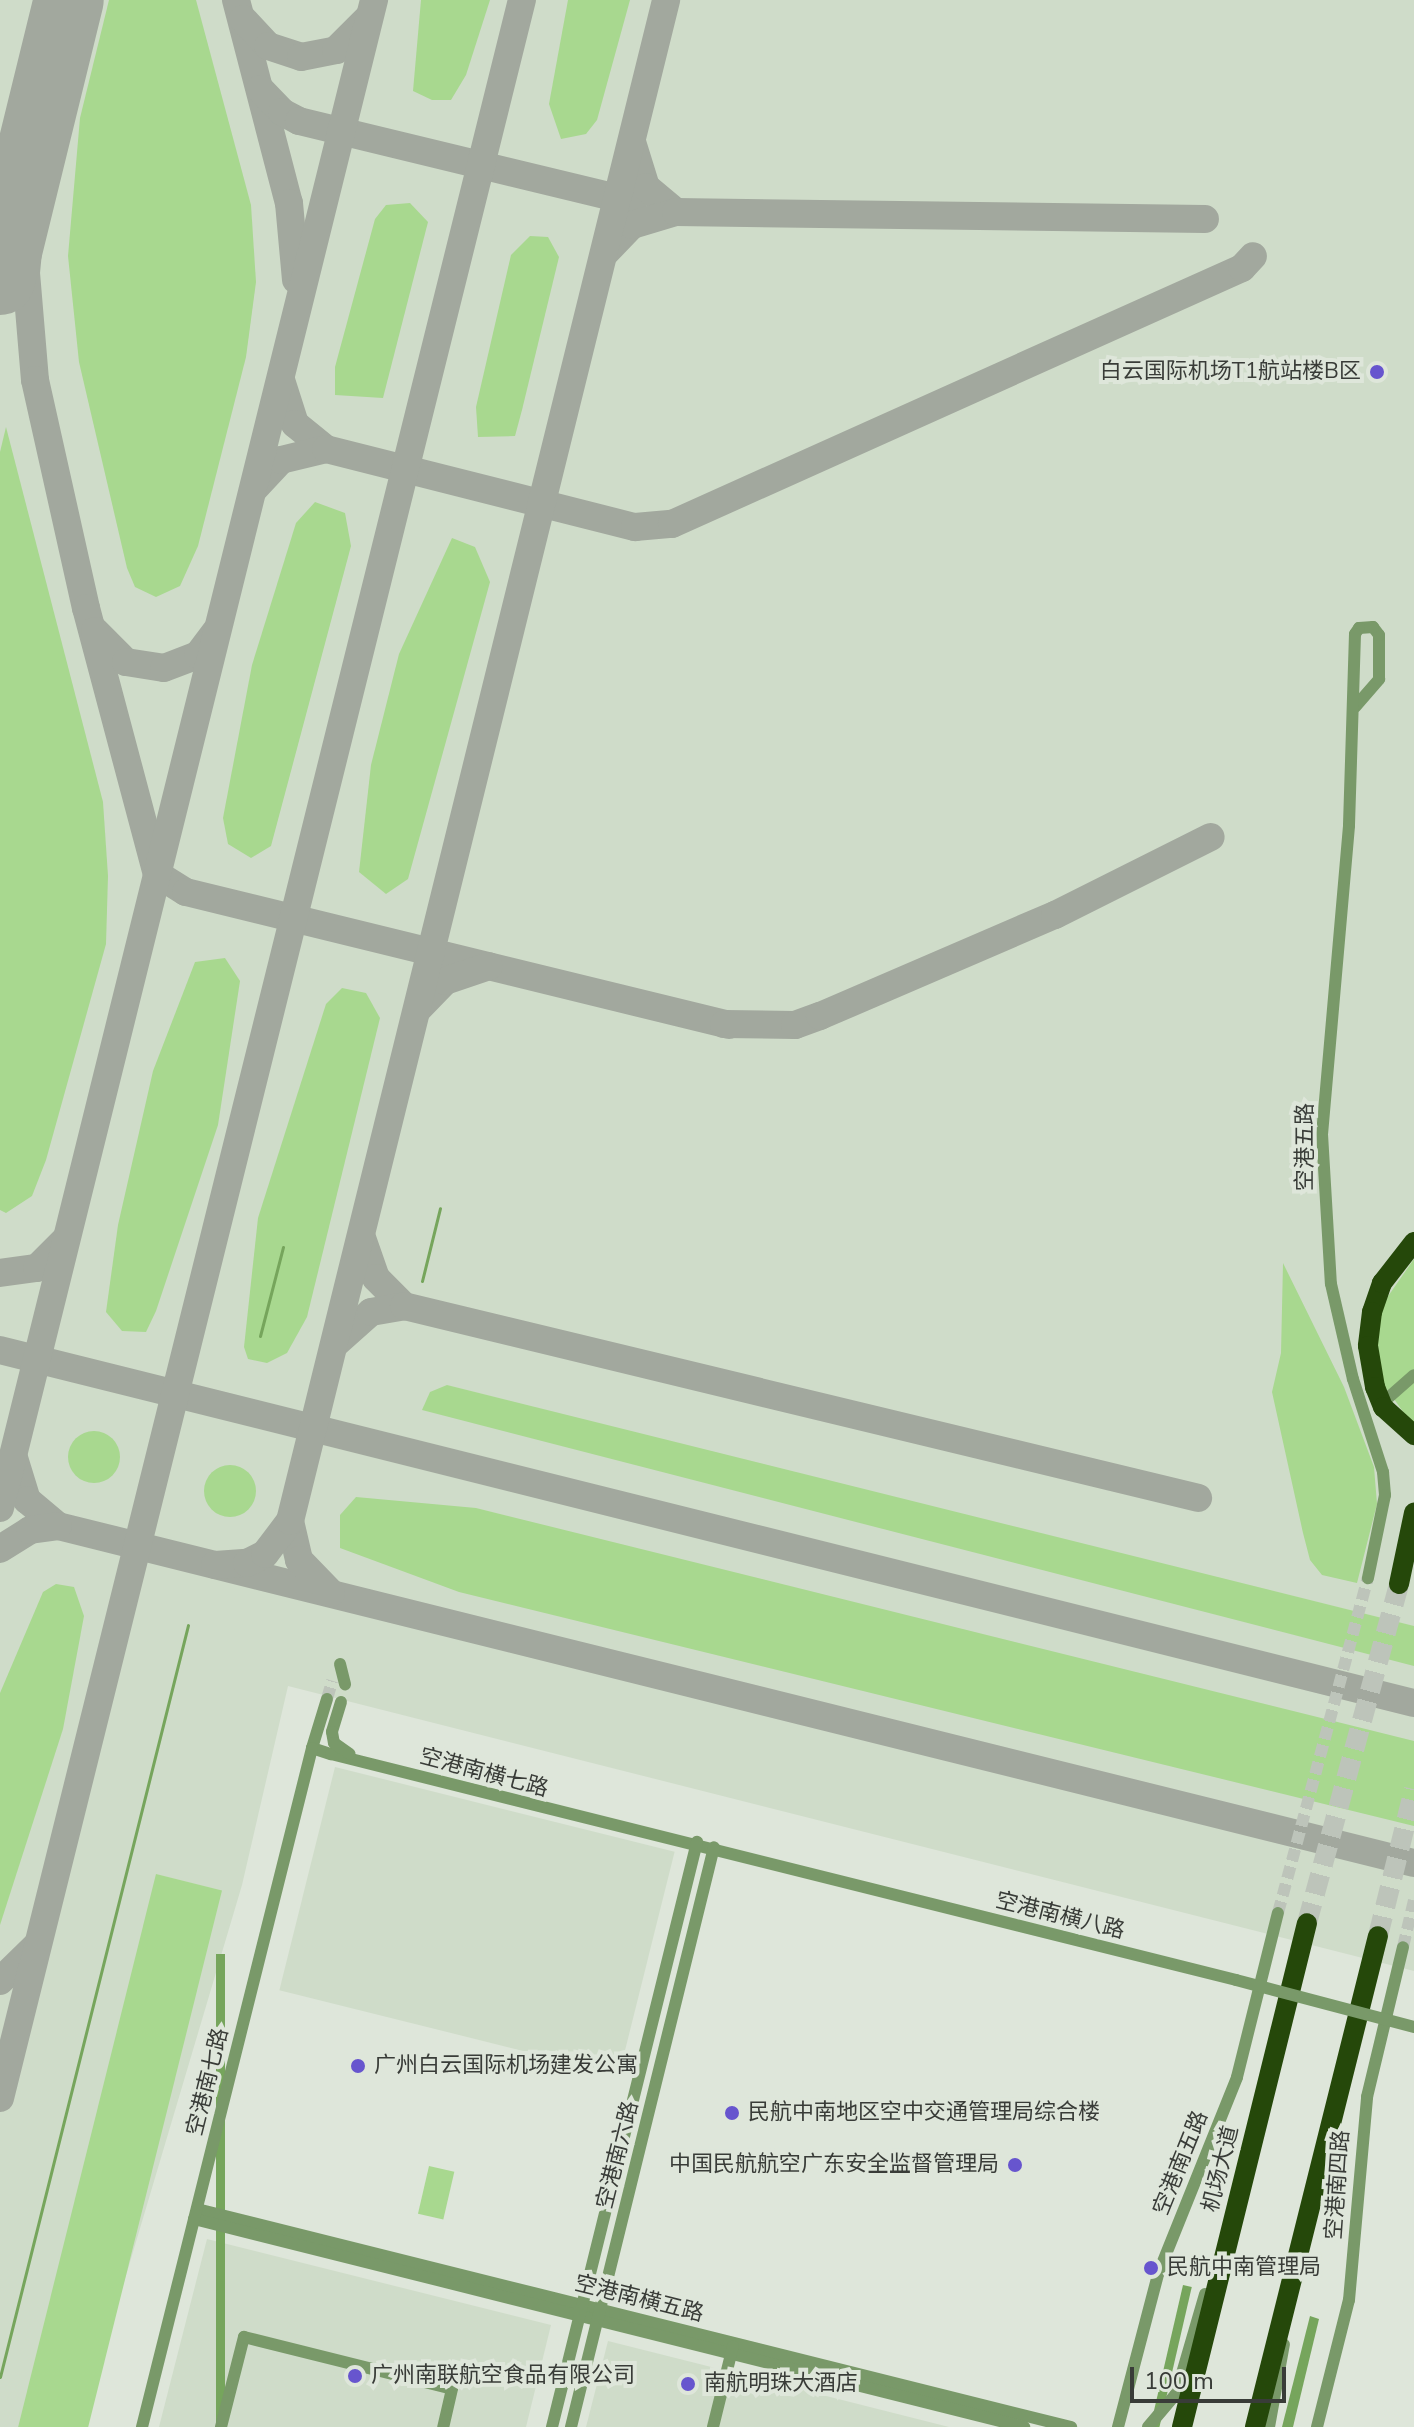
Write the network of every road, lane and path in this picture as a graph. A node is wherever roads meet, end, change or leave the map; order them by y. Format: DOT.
graph roads {
  1 [pos="1355,707"];
  2 [pos="1414,1242"];
  3 [pos="1414,1375"];
  4 [pos="1353,1379"];
  5 [pos="1397,1387"];
  6 [pos="1368,1419"];
  7 [pos="1414,1435"];
  8 [pos="1414,1513"];
  9 [pos="1368,1578"];
  10 [pos="1399,1584"];
  11 [pos="327,1699"];
  12 [pos="341,1702"];
  13 [pos="312,1748"];
  14 [pos="697,1845"];
  15 [pos="714,1850"];
  16 [pos="1278,1913"];
  17 [pos="1307,1923"];
  18 [pos="1378,1936"];
  19 [pos="1403,1947"];
  20 [pos="1237,1978"];
  21 [pos="1414,2018"];
  22 [pos="1414,2027"];
  23 [pos="196,2214"];
  24 [pos="1226,2247"];
  25 [pos="1285,2305"];
  26 [pos="582,2311"];
  27 [pos="599,2315"];
  28 [pos="733,2348"];
  29 [pos="142,2427"];
  30 [pos="221,2427"];
  31 [pos="443,2427"];
  32 [pos="552,2427"];
  33 [pos="571,2427"];
  34 [pos="714,2427"];
  35 [pos="1024,2427"];
  36 [pos="1071,2427"];
  37 [pos="1118,2427"];
  38 [pos="1148,2427"];
  39 [pos="1182,2427"];
  40 [pos="1255,2427"];
  41 [pos="1269,2427"];
  42 [pos="1317,2427"];
  1 -- 1 [label="street, 空港五路"];
  1 -- 4 [label="street, 空港五路"];
  2 -- 7 [label="highway, bridge"];
  3 -- 5 [label="street"];
  4 -- 5 [label="street"];
  4 -- 6 [label="street, 空港五路"];
  5 -- 6 [label="street"];
  6 -- 9 [label="street, 空港五路"];
  8 -- 10 [label="highway"];
  11 -- 13 [label="street"];
  12 -- 14 [label="street, 空港南横七路"];
  13 -- 14 [label="street, 空港南横七路"];
  13 -- 23 [label="street, 空港南七路"];
  14 -- 15 [label="street, 空港南横八路"];
  14 -- 26 [label="street, 空港南六路"];
  15 -- 20 [label="street, 空港南横八路"];
  15 -- 27 [label="street, 空港南六路"];
  16 -- 37 [label="street, 空港南五路"];
  17 -- 24 [label="highway, 机场大道"];
  18 -- 25 [label="highway"];
  19 -- 42 [label="street, 空港南四路"];
  20 -- 21 [label="street, 空港南横八路, bridge"];
  20 -- 22 [label="street, 空港南横八路, bridge"];
  23 -- 26 [label="street, 空港南横五路"];
  23 -- 29 [label="street, 空港南七路"];
  24 -- 38 [label="street"];
  24 -- 39 [label="highway, 机场大道"];
  25 -- 40 [label="highway"];
  25 -- 41 [label="street"];
  26 -- 27 [label="street, 空港南横五路"];
  26 -- 32 [label="street, 空港南六路"];
  27 -- 28 [label="street, 空港南横五路"];
  27 -- 33 [label="street, 空港南六路"];
  28 -- 34 [label="street"];
  28 -- 35 [label="street, 空港南横五路"];
  28 -- 36 [label="street, 空港南横五路"];
  30 -- 31 [label="street"];
}
